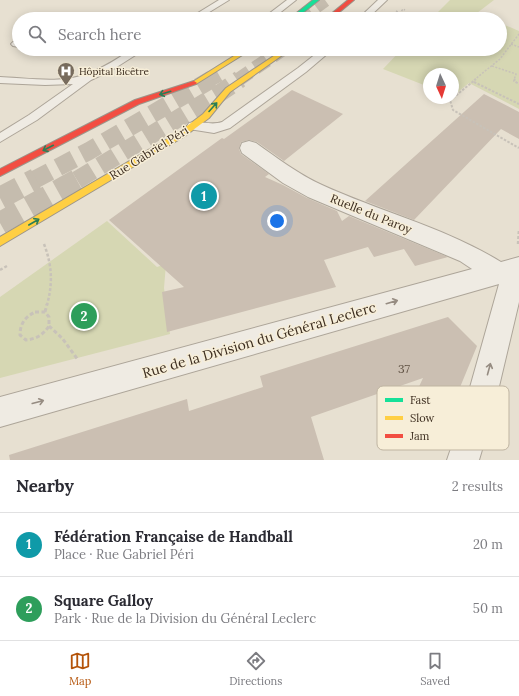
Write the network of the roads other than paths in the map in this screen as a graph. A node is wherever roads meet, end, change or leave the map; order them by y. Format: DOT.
graph roads {
  1 [pos="225,0"];
  2 [pos="292,0"];
  3 [pos="316,0"];
  4 [pos="351,0"];
  5 [pos="383,0"];
  6 [pos="204,12"];
  7 [pos="276,12"];
  8 [pos="301,12"];
  9 [pos="336,12"];
  10 [pos="370,12"];
  11 [pos="129,56"];
  12 [pos="238,56"];
  13 [pos="278,56"];
  14 [pos="319,56"];
  15 [pos="88,78"];
  16 [pos="0,80"];
  17 [pos="193,126"];
  18 [pos="0,138"];
  19 [pos="249,148"];
  20 [pos="0,172"];
  21 [pos="0,242"];
  22 [pos="513,264"];
  23 [pos="484,386"];
  24 [pos="0,412"];
  25 [pos="466,450"];
  26 [pos="463,460"];
  1 -- 6 [label="lane"];
  2 -- 7 [label="lane"];
  3 -- 8 [label="main road"];
  4 -- 9 [label="main road"];
  5 -- 10 [label="lane"];
  11 -- 15 [label="lane"];
  12 -- 20 [label="main road, one-way"];
  17 -- 13 [label="main road, Rue Gabriel Péri, one-way"];
  14 -- 17 [label="lane"];
  15 -- 16 [label="lane"];
  15 -- 18 [label="lane"];
  21 -- 17 [label="main road, Rue Gabriel Péri, one-way"];
  19 -- 22 [label="street, Ruelle du Paroy"];
  23 -- 22 [label="street, one-way"];
  24 -- 22 [label="street, Rue de la Division du Général Leclerc, one-way"];
  26 -- 25 [label="street, one-way"];
}
